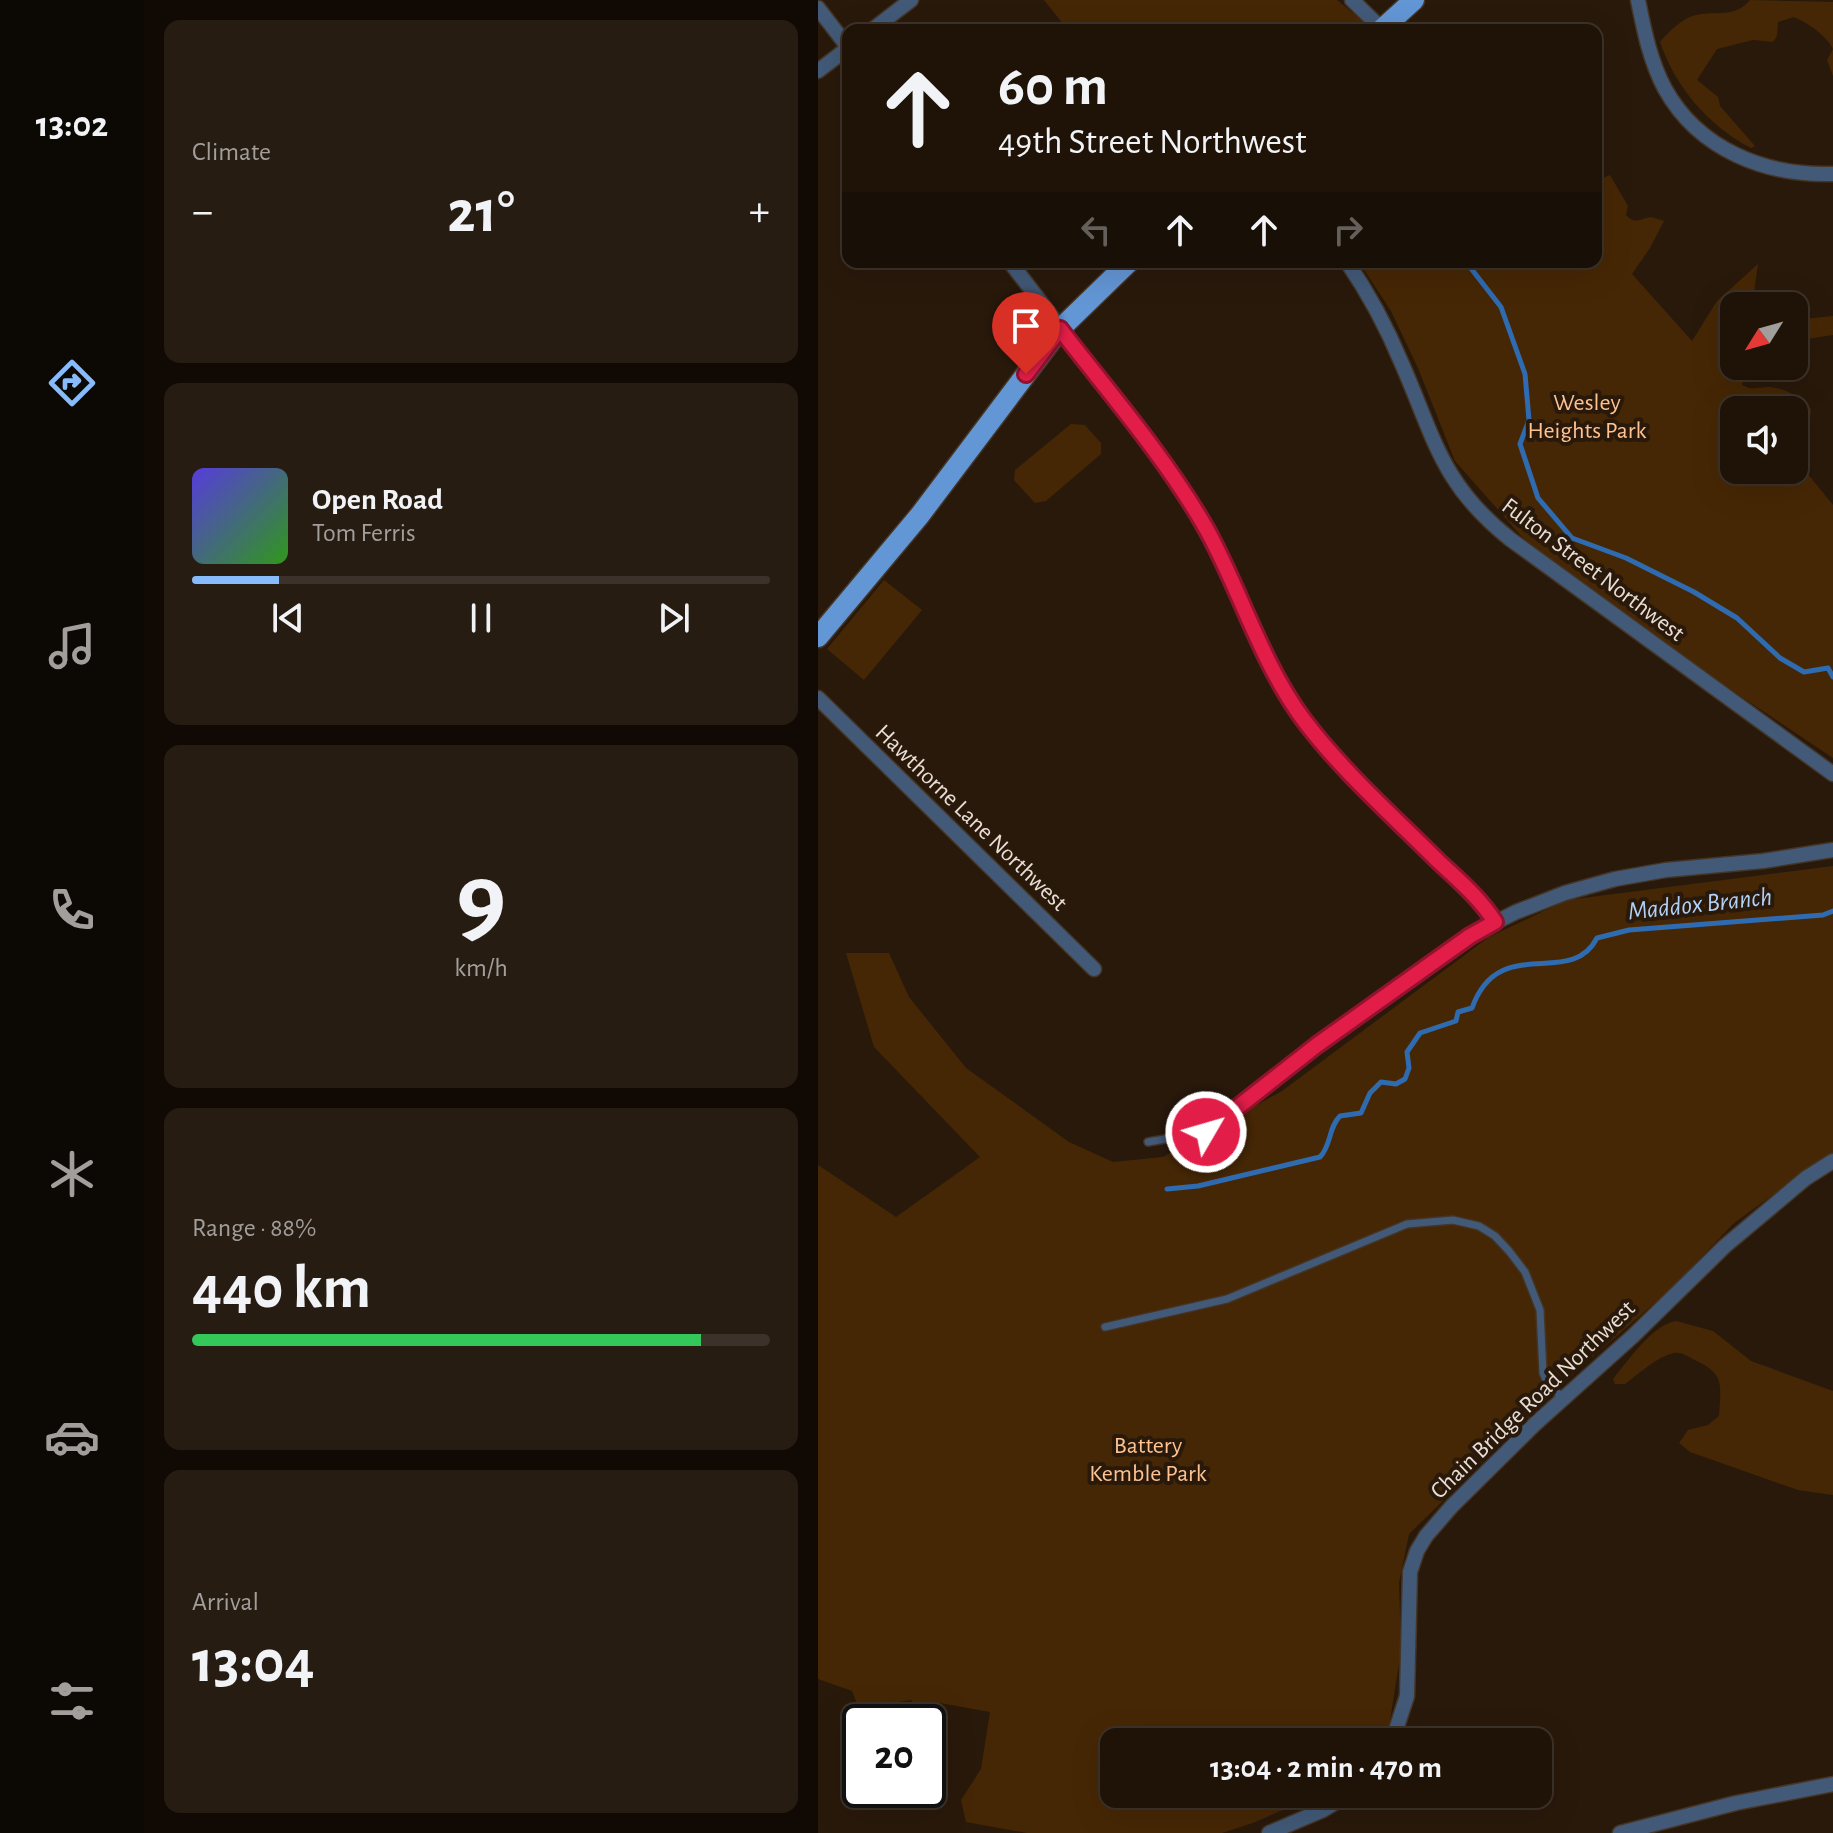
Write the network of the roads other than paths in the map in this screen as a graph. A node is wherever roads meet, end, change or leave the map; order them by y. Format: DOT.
graph roads {
  1 [pos="911,0"];
  2 [pos="1352,0"];
  3 [pos="1414,0"];
  4 [pos="1638,0"];
  5 [pos="818,8"];
  6 [pos="880,24"];
  7 [pos="1377,24"];
  8 [pos="1388,24"];
  9 [pos="842,40"];
  10 [pos="842,53"];
  11 [pos="818,71"];
  12 [pos="1833,174"];
  13 [pos="1014,268"];
  14 [pos="1123,268"];
  15 [pos="1350,268"];
  16 [pos="1060,329"];
  17 [pos="819,634"];
  18 [pos="818,698"];
  19 [pos="1833,774"];
  20 [pos="1833,850"];
  21 [pos="1495,922"];
  22 [pos="1094,969"];
  23 [pos="1317,1045"];
  24 [pos="1148,1142"];
  25 [pos="1833,1161"];
  26 [pos="1105,1327"];
  27 [pos="1563,1398"];
  28 [pos="1397,1728"];
  29 [pos="1833,1784"];
  30 [pos="1326,1808"];
  31 [pos="1269,1833"];
  32 [pos="1620,1833"];
  1 -- 6 [label="street"];
  2 -- 7 [label="street"];
  3 -- 8 [label="main road"];
  4 -- 12 [label="street"];
  5 -- 9 [label="street"];
  10 -- 11 [label="street"];
  13 -- 16 [label="street"];
  14 -- 16 [label="main road"];
  15 -- 19 [label="street, Fulton Street Northwest"];
  16 -- 17 [label="main road"];
  16 -- 21 [label="street"];
  18 -- 22 [label="street, Hawthorne Lane Northwest"];
  20 -- 21 [label="street"];
  21 -- 23 [label="street"];
  23 -- 24 [label="lane"];
  25 -- 27 [label="street, Chain Bridge Road Northwest"];
  26 -- 27 [label="lane"];
  27 -- 28 [label="street, Chain Bridge Road Northwest"];
  29 -- 32 [label="street"];
  30 -- 31 [label="street"];
}
